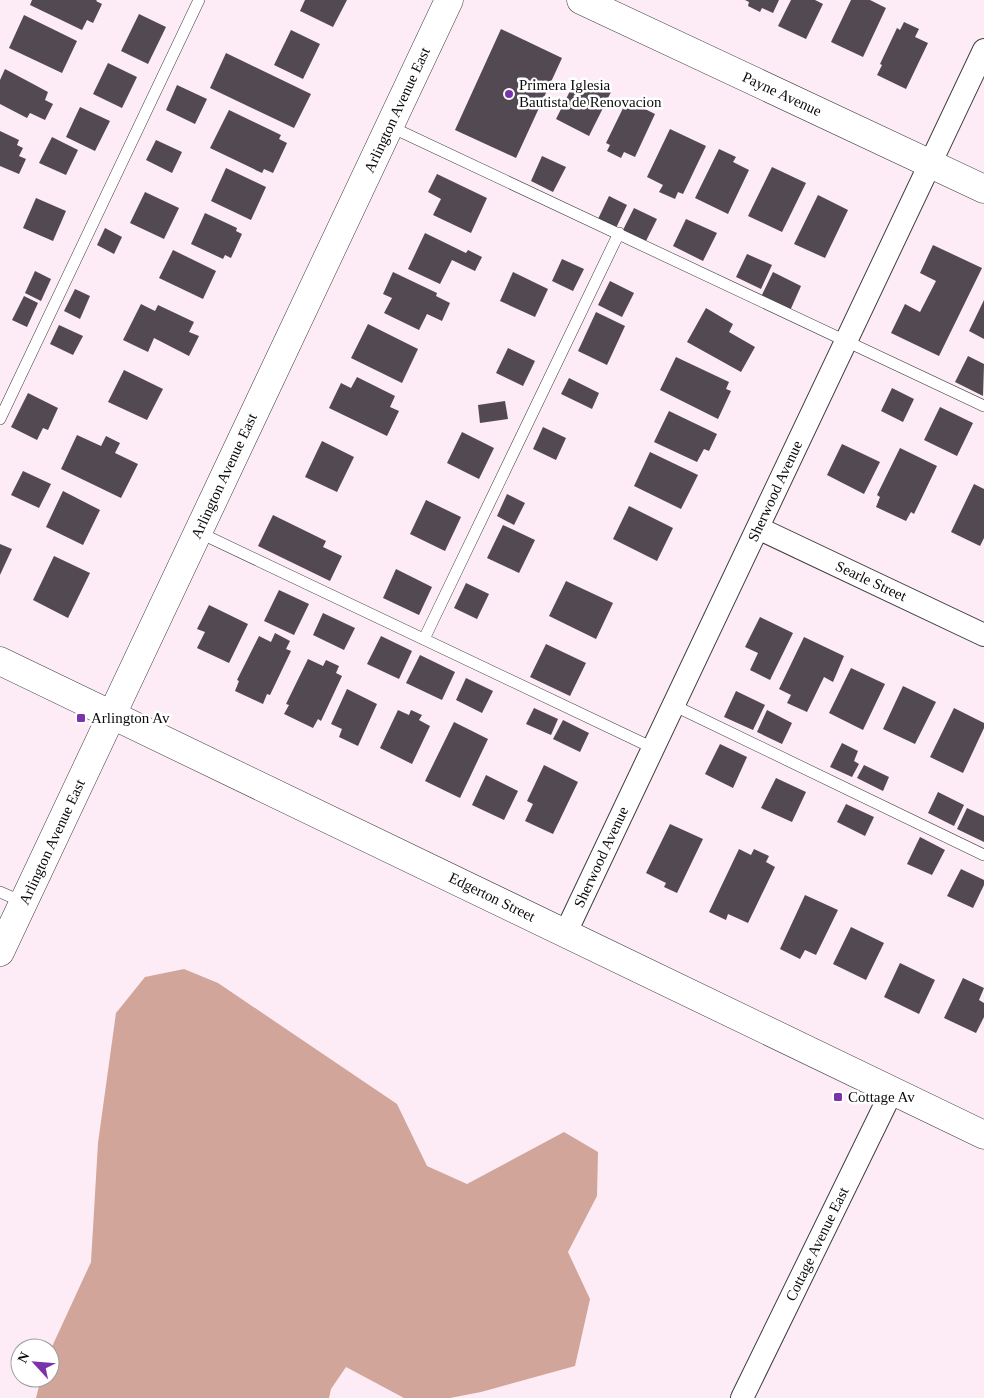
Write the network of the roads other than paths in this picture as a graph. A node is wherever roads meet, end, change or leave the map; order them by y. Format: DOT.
graph roads {
  1 [pos="199,0"];
  2 [pos="449,0"];
  3 [pos="581,0"];
  4 [pos="984,50"];
  5 [pos="389,126"];
  6 [pos="930,163"];
  7 [pos="984,189"];
  8 [pos="619,233"];
  9 [pos="846,340"];
  10 [pos="984,406"];
  11 [pos="0,419"];
  12 [pos="758,528"];
  13 [pos="198,532"];
  14 [pos="984,635"];
  15 [pos="424,639"];
  16 [pos="0,660"];
  17 [pos="673,705"];
  18 [pos="112,714"];
  19 [pos="653,748"];
  20 [pos="984,855"];
  21 [pos="12,897"];
  22 [pos="566,932"];
  23 [pos="0,952"];
  24 [pos="892,1091"];
  25 [pos="984,1134"];
  26 [pos="742,1398"];
  1 -- 11 [label="lane"];
  2 -- 5 [label="street, Arlington Avenue East"];
  3 -- 6 [label="street, Payne Avenue"];
  4 -- 6 [label="street, Sherwood Avenue"];
  5 -- 8 [label="lane"];
  5 -- 13 [label="street, Arlington Avenue East"];
  6 -- 7 [label="street, Payne Avenue"];
  6 -- 9 [label="street, Sherwood Avenue"];
  8 -- 9 [label="lane"];
  8 -- 15 [label="lane"];
  9 -- 10 [label="lane"];
  9 -- 12 [label="street, Sherwood Avenue"];
  12 -- 14 [label="street, Searle Street"];
  12 -- 17 [label="street, Sherwood Avenue"];
  13 -- 15 [label="lane"];
  13 -- 18 [label="street, Arlington Avenue East"];
  15 -- 19 [label="lane"];
  16 -- 18 [label="street, Edgerton Street"];
  17 -- 19 [label="street, Sherwood Avenue"];
  17 -- 20 [label="lane"];
  18 -- 21 [label="street, Arlington Avenue East"];
  18 -- 22 [label="street, Edgerton Street"];
  19 -- 22 [label="street, Sherwood Avenue"];
  21 -- 23 [label="street, Arlington Avenue East"];
  22 -- 24 [label="street, Edgerton Street"];
  24 -- 25 [label="street, Edgerton Street"];
  24 -- 26 [label="street, Cottage Avenue East"];
}
